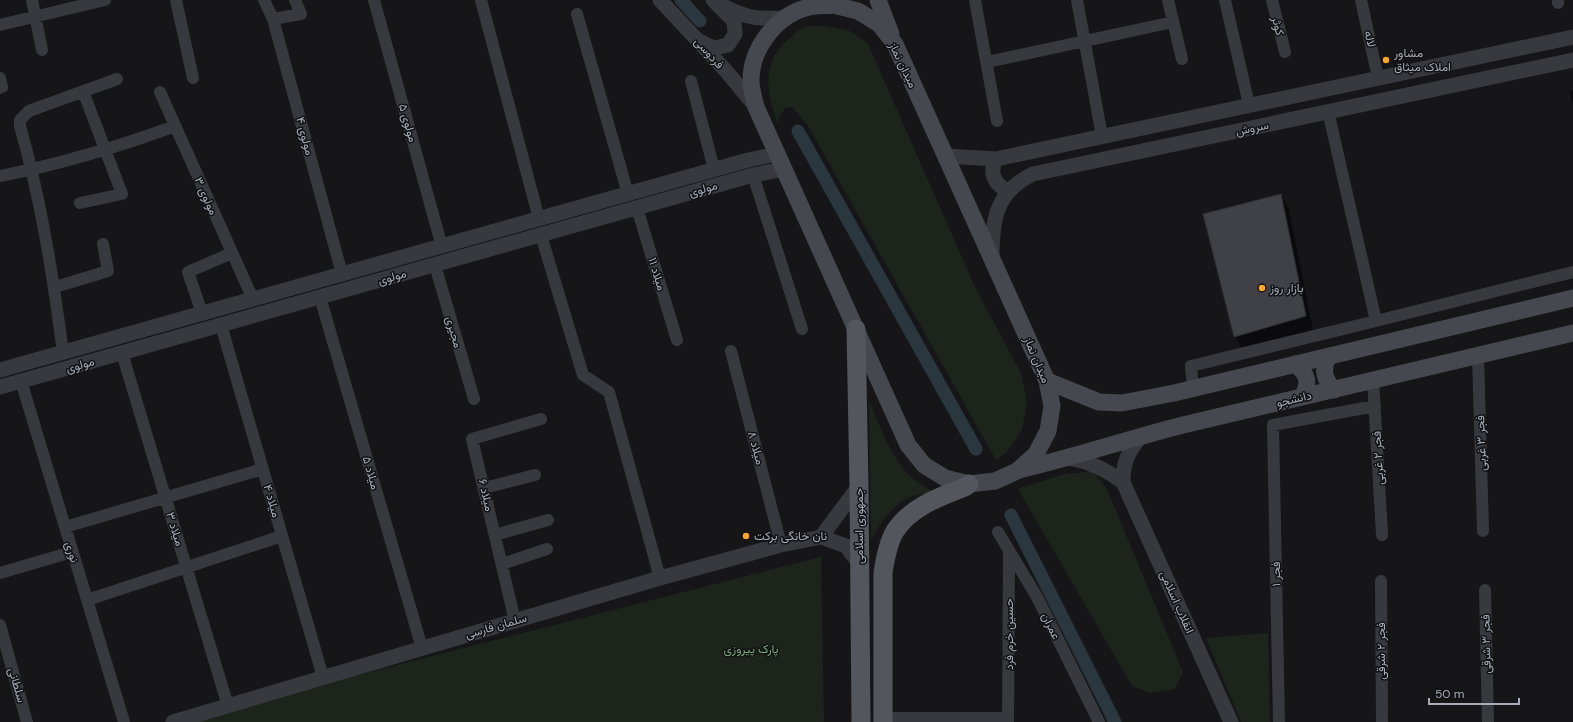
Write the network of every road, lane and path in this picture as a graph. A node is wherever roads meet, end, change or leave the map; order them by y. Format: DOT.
graph roads {
  1 [pos="32,0"];
  2 [pos="105,0"];
  3 [pos="176,0"];
  4 [pos="264,0"];
  5 [pos="295,0"];
  6 [pos="374,0"];
  7 [pos="481,0"];
  8 [pos="660,0"];
  9 [pos="878,0"];
  10 [pos="976,0"];
  11 [pos="1077,0"];
  12 [pos="1168,0"];
  13 [pos="1225,0"];
  14 [pos="1361,0"];
  15 [pos="714,1"];
  16 [pos="1275,1"];
  17 [pos="810,4"];
  18 [pos="577,14"];
  19 [pos="35,16"];
  20 [pos="785,18"];
  21 [pos="273,19"];
  22 [pos="1173,22"];
  23 [pos="0,25"];
  24 [pos="1573,37"];
  25 [pos="698,41"];
  26 [pos="1085,41"];
  27 [pos="895,44"];
  28 [pos="42,50"];
  29 [pos="1285,52"];
  30 [pos="1182,59"];
  31 [pos="1573,60"];
  32 [pos="986,62"];
  33 [pos="0,78"];
  34 [pos="193,78"];
  35 [pos="1378,78"];
  36 [pos="117,79"];
  37 [pos="691,81"];
  38 [pos="0,88"];
  39 [pos="83,91"];
  40 [pos="160,92"];
  41 [pos="1249,105"];
  42 [pos="756,107"];
  43 [pos="1328,111"];
  44 [pos="997,122"];
  45 [pos="175,126"];
  46 [pos="1102,136"];
  47 [pos="105,149"];
  48 [pos="945,156"];
  49 [pos="996,158"];
  50 [pos="748,160"];
  51 [pos="780,162"];
  52 [pos="32,169"];
  53 [pos="714,169"];
  54 [pos="753,175"];
  55 [pos="0,176"];
  56 [pos="1009,191"];
  57 [pos="628,194"];
  58 [pos="80,203"];
  59 [pos="637,208"];
  60 [pos="539,219"];
  61 [pos="541,235"];
  62 [pos="103,244"];
  63 [pos="442,247"];
  64 [pos="232,253"];
  65 [pos="992,261"];
  66 [pos="435,265"];
  67 [pos="1573,272"];
  68 [pos="342,274"];
  69 [pos="55,287"];
  70 [pos="282,290"];
  71 [pos="320,297"];
  72 [pos="1573,298"];
  73 [pos="253,299"];
  74 [pos="287,306"];
  75 [pos="202,313"];
  76 [pos="1376,321"];
  77 [pos="221,325"];
  78 [pos="802,329"];
  79 [pos="856,329"];
  80 [pos="1573,333"];
  81 [pos="677,340"];
  82 [pos="731,351"];
  83 [pos="63,352"];
  84 [pos="122,353"];
  85 [pos="1478,355"];
  86 [pos="1328,357"];
  87 [pos="1295,364"];
  88 [pos="0,370"];
  89 [pos="1374,380"];
  90 [pos="21,381"];
  91 [pos="1047,381"];
  92 [pos="0,387"];
  93 [pos="1193,388"];
  94 [pos="1334,390"];
  95 [pos="1302,397"];
  96 [pos="474,399"];
  97 [pos="1375,406"];
  98 [pos="541,419"];
  99 [pos="1141,436"];
  100 [pos="1069,458"];
  101 [pos="263,469"];
  102 [pos="1017,471"];
  103 [pos="535,476"];
  104 [pos="1123,482"];
  105 [pos="969,484"];
  106 [pos="859,486"];
  107 [pos="484,488"];
  108 [pos="165,498"];
  109 [pos="548,520"];
  110 [pos="65,527"];
  111 [pos="1483,531"];
  112 [pos="998,532"];
  113 [pos="495,535"];
  114 [pos="1382,535"];
  115 [pos="282,536"];
  116 [pos="821,537"];
  117 [pos="782,545"];
  118 [pos="547,549"];
  119 [pos="1010,550"];
  120 [pos="72,552"];
  121 [pos="859,563"];
  122 [pos="502,564"];
  123 [pos="186,568"];
  124 [pos="0,574"];
  125 [pos="660,578"];
  126 [pos="1381,581"];
  127 [pos="1485,590"];
  128 [pos="87,600"];
  129 [pos="515,621"];
  130 [pos="0,625"];
  131 [pos="422,648"];
  132 [pos="323,678"];
  133 [pos="228,706"];
  134 [pos="883,720"];
  135 [pos="1008,720"];
  136 [pos="27,722"];
  137 [pos="124,722"];
  138 [pos="173,722"];
  139 [pos="860,722"];
  140 [pos="1099,722"];
  141 [pos="1231,722"];
  142 [pos="1279,722"];
  143 [pos="1382,722"];
  144 [pos="1488,722"];
  1 -- 19 [label="street"];
  2 -- 19 [label="street"];
  3 -- 34 [label="street"];
  4 -- 21 [label="street, مولوی ۴"];
  5 -- 21 [label="street"];
  6 -- 63 [label="street, مولوی ۵"];
  7 -- 60 [label="street"];
  8 -- 25 [label="street, فردوسی"];
  9 -- 27 [label="main road"];
  10 -- 32 [label="street"];
  11 -- 26 [label="street"];
  12 -- 22 [label="street"];
  13 -- 41 [label="street"];
  14 -- 35 [label="street, لاله"];
  15 -- 20 [label="street"];
  15 -- 25 [label="street"];
  16 -- 29 [label="street, کوثر"];
  17 -- 20 [label="main road, میدان نماز"];
  17 -- 27 [label="main road, میدان نماز"];
  18 -- 57 [label="street"];
  19 -- 23 [label="street"];
  19 -- 28 [label="street"];
  20 -- 42 [label="main road, میدان نماز"];
  21 -- 68 [label="street, مولوی ۴"];
  22 -- 26 [label="street"];
  22 -- 30 [label="street"];
  24 -- 35 [label="street, سروش"];
  25 -- 42 [label="street, فردوسی"];
  26 -- 32 [label="street"];
  26 -- 46 [label="street"];
  27 -- 48 [label="main road, میدان نماز"];
  31 -- 43 [label="street, سروش"];
  32 -- 44 [label="street"];
  33 -- 38 [label="street"];
  35 -- 41 [label="street, سروش"];
  36 -- 39 [label="street"];
  37 -- 53 [label="street"];
  39 -- 47 [label="street"];
  39 -- 52 [label="street"];
  40 -- 45 [label="street, مولوی ۳"];
  41 -- 46 [label="street, سروش"];
  42 -- 51 [label="main road, میدان نماز"];
  43 -- 56 [label="street, سروش"];
  43 -- 76 [label="street"];
  45 -- 47 [label="street"];
  45 -- 64 [label="street, مولوی ۳"];
  46 -- 49 [label="street, سروش"];
  47 -- 52 [label="street"];
  47 -- 58 [label="street"];
  48 -- 49 [label="street, سروش"];
  48 -- 65 [label="main road, میدان نماز"];
  49 -- 56 [label="street"];
  50 -- 51 [label="street, مولوی"];
  50 -- 53 [label="street, مولوی"];
  50 -- 54 [label="street"];
  51 -- 54 [label="street, مولوی"];
  51 -- 79 [label="main road, میدان نماز"];
  52 -- 55 [label="street"];
  52 -- 69 [label="street"];
  53 -- 57 [label="street, مولوی"];
  54 -- 59 [label="street, مولوی"];
  54 -- 78 [label="street"];
  56 -- 65 [label="street, سروش"];
  57 -- 60 [label="street, مولوی"];
  59 -- 61 [label="street, مولوی"];
  59 -- 81 [label="street, میلاد ۱۱"];
  60 -- 63 [label="street, مولوی"];
  61 -- 66 [label="street, مولوی"];
  61 -- 125 [label="street"];
  62 -- 69 [label="street"];
  63 -- 68 [label="street, مولوی"];
  64 -- 73 [label="street, مولوی ۳"];
  64 -- 75 [label="street"];
  65 -- 91 [label="main road, میدان نماز"];
  66 -- 71 [label="street, مولوی"];
  66 -- 96 [label="street, مجیری"];
  67 -- 76 [label="street"];
  68 -- 70 [label="street, مولوی"];
  69 -- 83 [label="street"];
  70 -- 73 [label="street, مولوی"];
  70 -- 74 [label="street"];
  71 -- 74 [label="street, مولوی"];
  71 -- 131 [label="street, میلاد ۵"];
  72 -- 86 [label="main road"];
  73 -- 75 [label="street, مولوی"];
  74 -- 77 [label="street, مولوی"];
  75 -- 83 [label="street, مولوی"];
  76 -- 93 [label="street"];
  77 -- 84 [label="street, مولوی"];
  77 -- 101 [label="street, میلاد ۴"];
  79 -- 105 [label="main road, میدان نماز"];
  79 -- 106 [label="main road, جمهوری اسلامی"];
  80 -- 85 [label="main road, دانشجو"];
  82 -- 117 [label="street, میلاد ۸"];
  83 -- 88 [label="street, مولوی"];
  84 -- 90 [label="street, مولوی"];
  84 -- 108 [label="street, میلاد ۳"];
  85 -- 89 [label="main road, دانشجو"];
  85 -- 111 [label="street, فجر ۳ غربی"];
  86 -- 87 [label="main road"];
  86 -- 94 [label="main road"];
  87 -- 93 [label="main road"];
  87 -- 95 [label="main road"];
  89 -- 94 [label="main road, دانشجو"];
  89 -- 97 [label="street, فجر ۲ غربی"];
  90 -- 92 [label="street, مولوی"];
  90 -- 110 [label="street, نوری"];
  91 -- 93 [label="main road"];
  91 -- 102 [label="main road, میدان نماز"];
  94 -- 95 [label="main road, دانشجو"];
  95 -- 99 [label="main road, دانشجو"];
  97 -- 114 [label="street, فجر ۲ غربی"];
  97 -- 142 [label="street, فجر ۱"];
  98 -- 107 [label="street, میلاد ۶"];
  99 -- 100 [label="main road, دانشجو"];
  99 -- 104 [label="street"];
  100 -- 102 [label="main road, دانشجو"];
  100 -- 104 [label="street"];
  101 -- 108 [label="street"];
  101 -- 115 [label="street, میلاد ۴"];
  102 -- 105 [label="main road, میدان نماز"];
  103 -- 107 [label="street"];
  104 -- 141 [label="street, انقلاب اسلامی"];
  105 -- 134 [label="main road, جمهوری اسلامی"];
  106 -- 116 [label="street"];
  106 -- 121 [label="main road, جمهوری اسلامی"];
  107 -- 113 [label="street, میلاد ۶"];
  108 -- 110 [label="street"];
  108 -- 123 [label="street, میلاد ۳"];
  109 -- 113 [label="street"];
  110 -- 120 [label="street, نوری"];
  112 -- 119 [label="street, عمران"];
  113 -- 122 [label="street, میلاد ۶"];
  115 -- 123 [label="street"];
  115 -- 132 [label="street, میلاد ۴"];
  116 -- 117 [label="street, سلمان فارسی"];
  116 -- 121 [label="street"];
  117 -- 125 [label="street, سلمان فارسی"];
  118 -- 122 [label="street"];
  119 -- 135 [label="street, حسین خرم فرد"];
  119 -- 140 [label="street, عمران"];
  120 -- 124 [label="street"];
  120 -- 128 [label="street, نوری"];
  121 -- 139 [label="main road, جمهوری اسلامی"];
  122 -- 129 [label="street, میلاد ۶"];
  123 -- 128 [label="street"];
  123 -- 133 [label="street, میلاد ۳"];
  125 -- 129 [label="street, سلمان فارسی"];
  126 -- 143 [label="street, فجر ۲ شرقی"];
  127 -- 144 [label="street, فجر ۳ شرقی"];
  128 -- 137 [label="street, نوری"];
  129 -- 131 [label="street, سلمان فارسی"];
  130 -- 136 [label="street, سلطانی"];
  131 -- 132 [label="street, سلمان فارسی"];
  132 -- 133 [label="street, سلمان فارسی"];
  133 -- 138 [label="street, سلمان فارسی"];
  134 -- 135 [label="street"];
}
